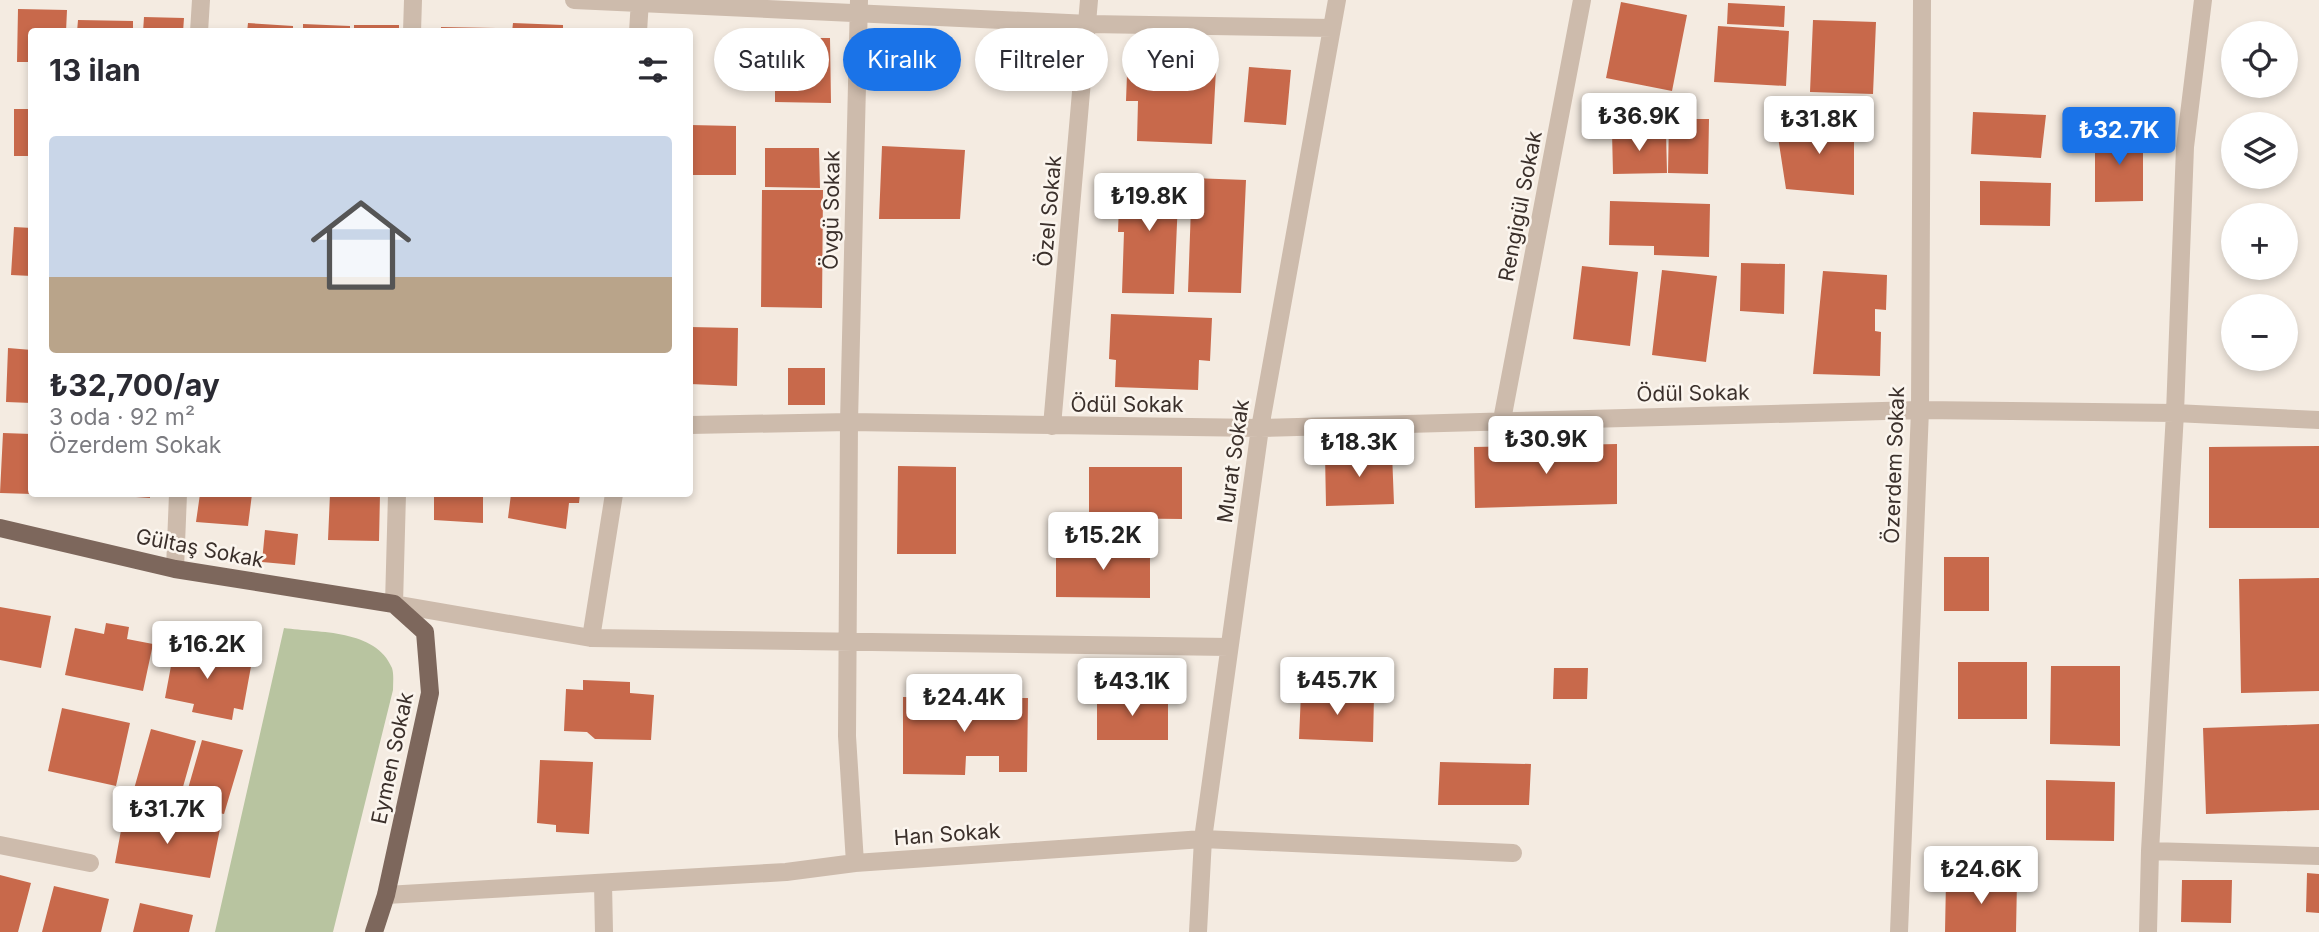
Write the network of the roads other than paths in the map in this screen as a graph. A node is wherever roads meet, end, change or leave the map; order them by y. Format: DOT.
graph roads {
  1 [pos="201,0"];
  2 [pos="413,0"];
  3 [pos="574,0"];
  4 [pos="1089,0"];
  5 [pos="1337,0"];
  6 [pos="1582,0"];
  7 [pos="1923,0"];
  8 [pos="2203,0"];
  9 [pos="639,2"];
  10 [pos="859,7"];
  11 [pos="1088,24"];
  12 [pos="199,28"];
  13 [pos="412,28"];
  14 [pos="638,28"];
  15 [pos="1332,28"];
  16 [pos="1920,410"];
  17 [pos="2175,413"];
  18 [pos="2319,419"];
  19 [pos="1502,420"];
  20 [pos="849,422"];
  21 [pos="693,425"];
  22 [pos="1052,426"];
  23 [pos="1260,428"];
  24 [pos="178,497"];
  25 [pos="397,497"];
  26 [pos="614,497"];
  27 [pos="0,528"];
  28 [pos="175,569"];
  29 [pos="394,604"];
  30 [pos="591,638"];
  31 [pos="849,644"];
  32 [pos="1229,647"];
  33 [pos="1203,839"];
  34 [pos="0,845"];
  35 [pos="2150,851"];
  36 [pos="1513,853"];
  37 [pos="2319,856"];
  38 [pos="90,863"];
  39 [pos="855,863"];
  40 [pos="603,883"];
  41 [pos="386,895"];
  42 [pos="374,932"];
  43 [pos="604,932"];
  44 [pos="1198,932"];
  45 [pos="1899,932"];
  46 [pos="2148,932"];
  1 -- 12 [label="street"];
  2 -- 13 [label="street"];
  3 -- 9 [label="street"];
  4 -- 11 [label="street, Özel Sokak"];
  5 -- 15 [label="street, Murat Sokak"];
  6 -- 19 [label="street, Rengigül Sokak"];
  7 -- 16 [label="street, Özerdem Sokak"];
  8 -- 17 [label="street"];
  9 -- 10 [label="street"];
  9 -- 14 [label="street"];
  10 -- 11 [label="street"];
  10 -- 20 [label="street, Övgü Sokak"];
  11 -- 15 [label="street"];
  11 -- 22 [label="street, Özel Sokak"];
  15 -- 23 [label="street, Murat Sokak"];
  16 -- 17 [label="street, Ödül Sokak"];
  16 -- 19 [label="street, Ödül Sokak"];
  16 -- 45 [label="street, Özerdem Sokak"];
  17 -- 18 [label="street, Ödül Sokak"];
  17 -- 35 [label="street"];
  19 -- 23 [label="street, Ödül Sokak"];
  20 -- 21 [label="street, Ödül Sokak"];
  20 -- 22 [label="street, Ödül Sokak"];
  20 -- 31 [label="street, Övgü Sokak"];
  22 -- 23 [label="street, Ödül Sokak"];
  23 -- 32 [label="street, Murat Sokak"];
  24 -- 28 [label="street"];
  25 -- 29 [label="street"];
  26 -- 30 [label="street"];
  27 -- 28 [label="main road, Gültaş Sokak"];
  28 -- 29 [label="main road, Gültaş Sokak"];
  29 -- 30 [label="street"];
  29 -- 41 [label="main road, Eymen Sokak"];
  30 -- 31 [label="street"];
  31 -- 32 [label="street"];
  31 -- 39 [label="street, Övgü Sokak"];
  32 -- 33 [label="street, Murat Sokak"];
  33 -- 36 [label="street, Han Sokak"];
  33 -- 39 [label="street, Han Sokak"];
  33 -- 44 [label="street, Murat Sokak"];
  34 -- 38 [label="street"];
  35 -- 37 [label="street"];
  35 -- 46 [label="street"];
  39 -- 40 [label="street, Han Sokak"];
  40 -- 41 [label="street, Han Sokak"];
  40 -- 43 [label="street"];
  41 -- 42 [label="main road, Eymen Sokak"];
}
